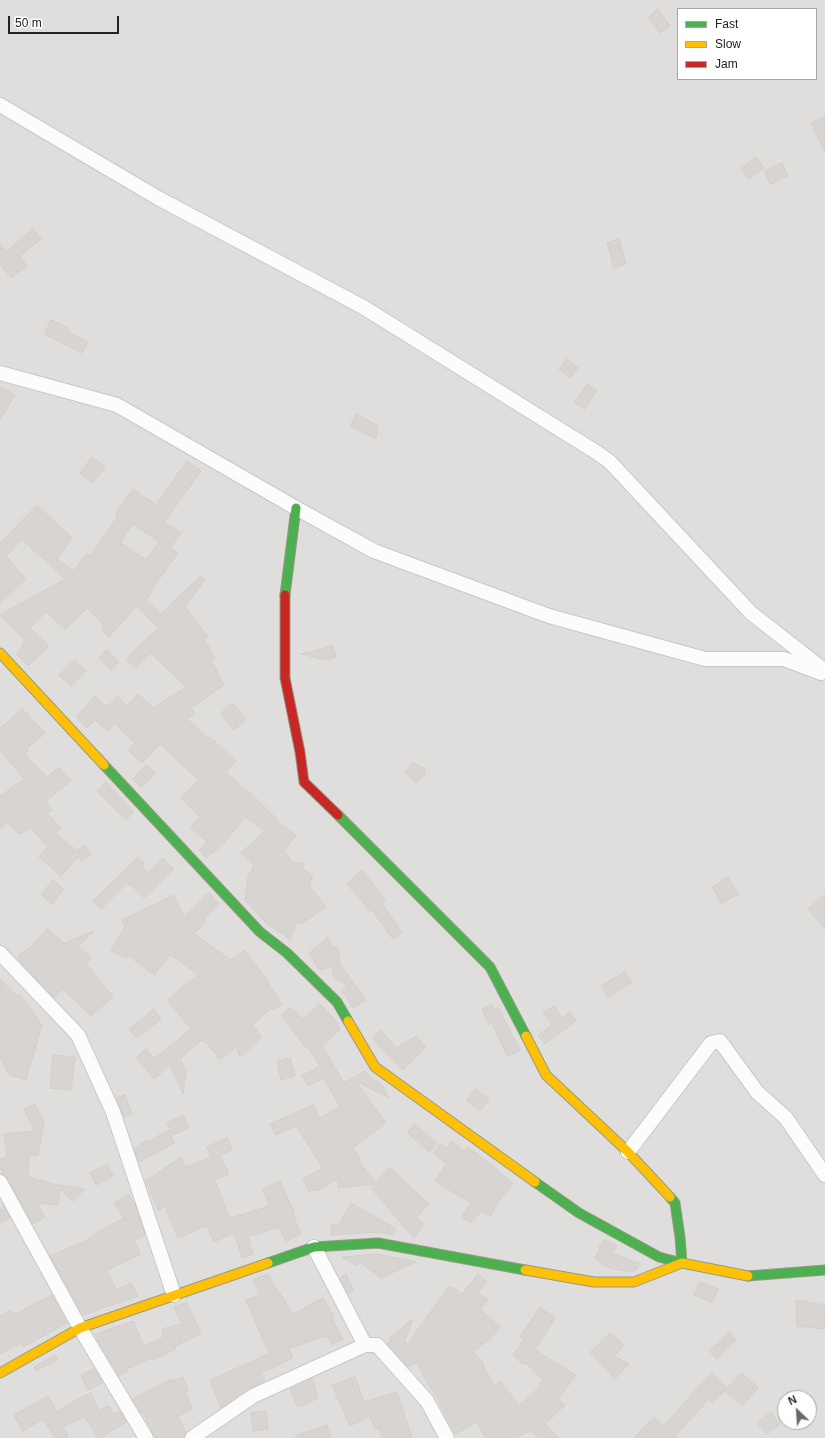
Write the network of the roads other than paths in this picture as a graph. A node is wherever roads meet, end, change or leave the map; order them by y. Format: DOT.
graph roads {
  1 [pos="0,105"];
  2 [pos="0,373"];
  3 [pos="296,508"];
  4 [pos="0,653"];
  5 [pos="825,671"];
  6 [pos="825,674"];
  7 [pos="0,953"];
  8 [pos="628,1152"];
  9 [pos="825,1175"];
  10 [pos="0,1182"];
  11 [pos="314,1247"];
  12 [pos="682,1263"];
  13 [pos="825,1270"];
  14 [pos="174,1295"];
  15 [pos="80,1328"];
  16 [pos="364,1345"];
  17 [pos="0,1373"];
  18 [pos="146,1438"];
  19 [pos="192,1438"];
  20 [pos="447,1438"];
  1 -- 5 [label="street"];
  2 -- 3 [label="street"];
  3 -- 6 [label="street"];
  3 -- 8 [label="street"];
  4 -- 12 [label="street"];
  7 -- 14 [label="street"];
  8 -- 9 [label="street"];
  8 -- 12 [label="street"];
  10 -- 15 [label="street"];
  11 -- 12 [label="street"];
  11 -- 14 [label="street"];
  11 -- 16 [label="street"];
  12 -- 13 [label="street"];
  14 -- 15 [label="street"];
  15 -- 17 [label="street"];
  15 -- 18 [label="street"];
  16 -- 19 [label="street"];
  16 -- 20 [label="street"];
}
